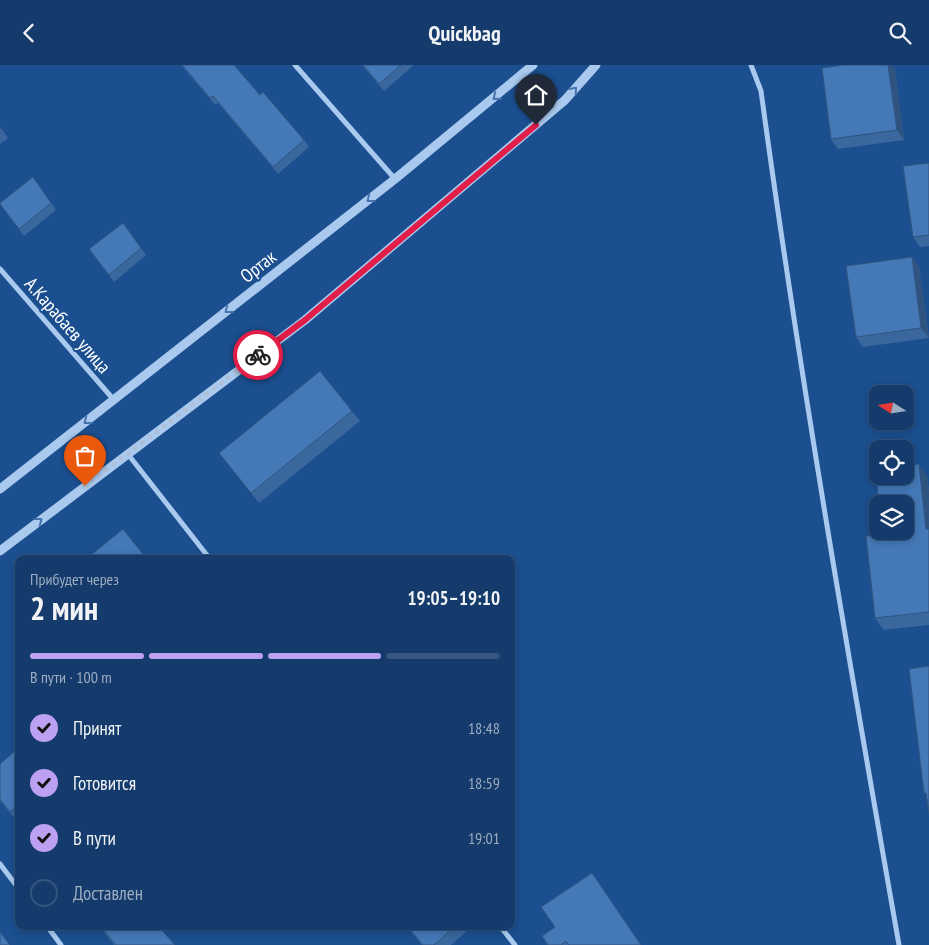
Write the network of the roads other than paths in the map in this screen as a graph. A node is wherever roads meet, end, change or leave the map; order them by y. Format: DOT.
graph roads {
  1 [pos="295,65"];
  2 [pos="533,65"];
  3 [pos="596,65"];
  4 [pos="752,65"];
  5 [pos="394,179"];
  6 [pos="0,269"];
  7 [pos="114,400"];
  8 [pos="127,453"];
  9 [pos="0,489"];
  10 [pos="0,551"];
  11 [pos="207,555"];
  12 [pos="0,863"];
  13 [pos="15,884"];
  14 [pos="50,930"];
  15 [pos="503,930"];
  16 [pos="61,945"];
  17 [pos="515,945"];
  18 [pos="899,945"];
  1 -- 5 [label="street"];
  2 -- 5 [label="street, Ортак, one-way"];
  8 -- 3 [label="street, one-way"];
  4 -- 18 [label="street"];
  5 -- 7 [label="street, Ортак, one-way"];
  6 -- 7 [label="street, А.Карабаев улица"];
  7 -- 9 [label="street, Ортак, one-way"];
  10 -- 8 [label="street, one-way"];
  8 -- 11 [label="street"];
  12 -- 13 [label="street"];
  14 -- 16 [label="street"];
  15 -- 17 [label="street"];
}
